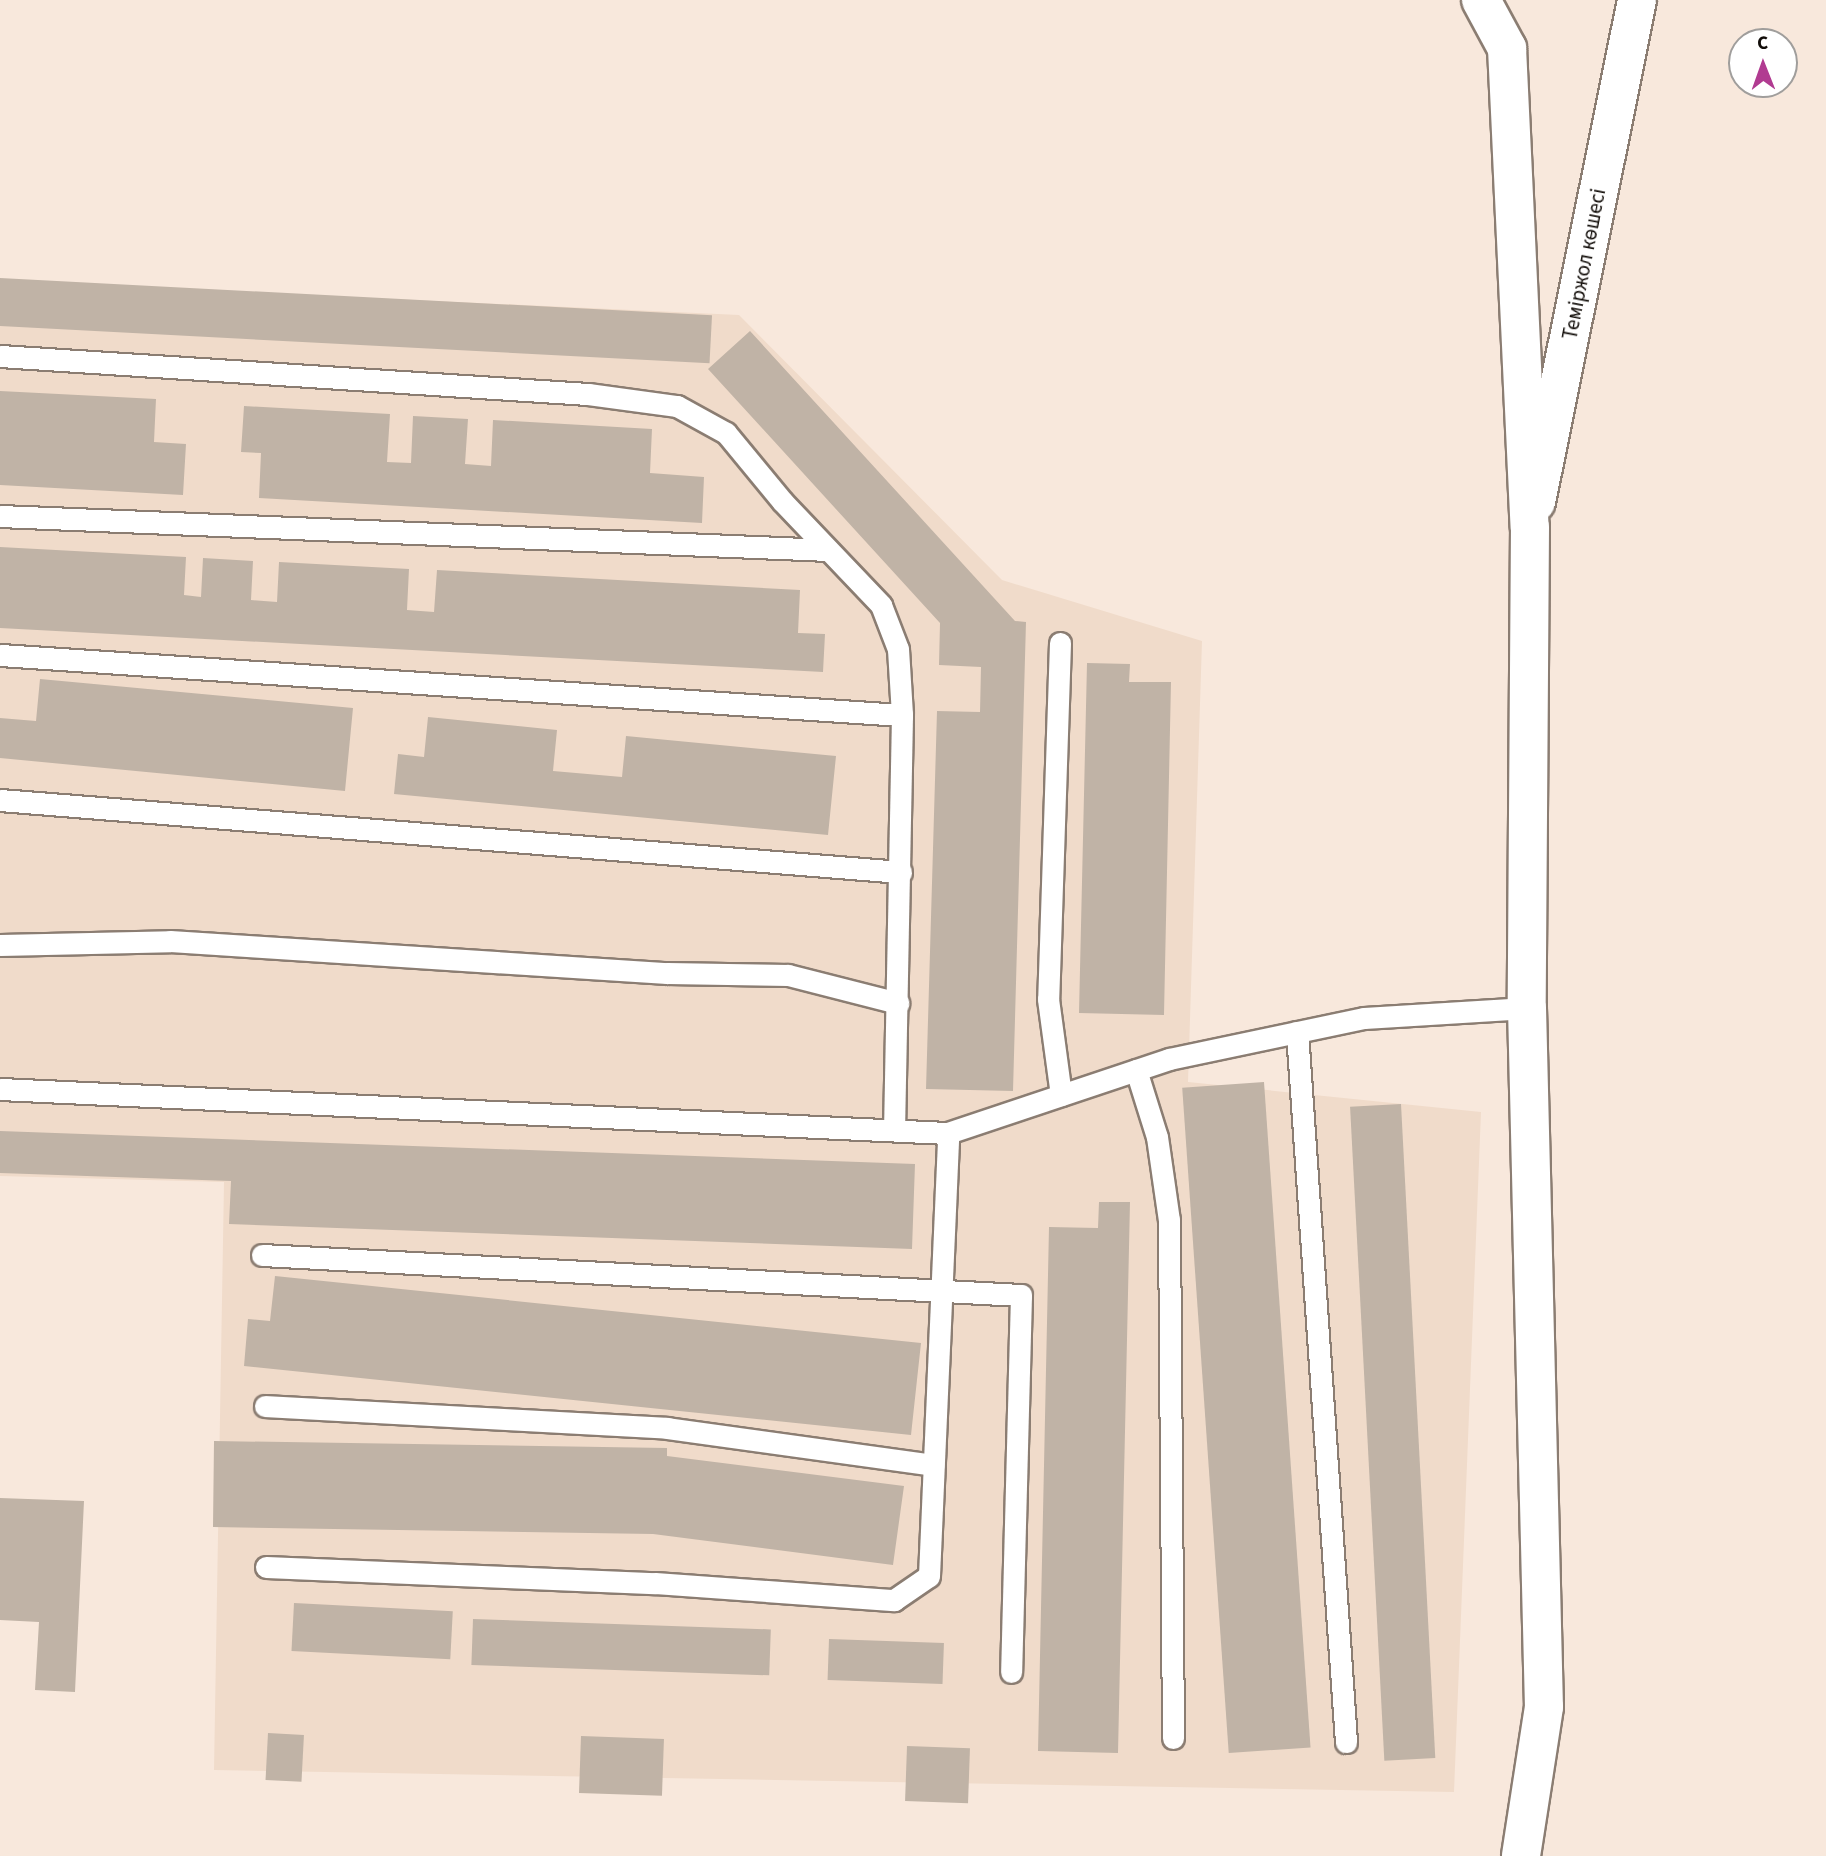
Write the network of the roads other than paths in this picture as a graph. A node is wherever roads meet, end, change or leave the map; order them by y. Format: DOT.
graph roads {
  1 [pos="1481,0"];
  2 [pos="1637,0"];
  3 [pos="0,356"];
  4 [pos="0,516"];
  5 [pos="1530,527"];
  6 [pos="827,550"];
  7 [pos="1060,643"];
  8 [pos="0,655"];
  9 [pos="902,715"];
  10 [pos="0,800"];
  11 [pos="901,872"];
  12 [pos="0,945"];
  13 [pos="898,1003"];
  14 [pos="1527,1008"];
  15 [pos="1297,1032"];
  16 [pos="1136,1070"];
  17 [pos="0,1089"];
  18 [pos="1062,1095"];
  19 [pos="894,1130"];
  20 [pos="948,1133"];
  21 [pos="262,1255"];
  22 [pos="940,1292"];
  23 [pos="265,1406"];
  24 [pos="933,1465"];
  25 [pos="266,1567"];
  26 [pos="1011,1672"];
  27 [pos="1172,1738"];
  28 [pos="1346,1742"];
  29 [pos="1521,1856"];
  1 -- 5 [label="main road"];
  2 -- 5 [label="main road, Теміржол көшесі"];
  3 -- 6 [label="lane"];
  4 -- 6 [label="lane"];
  5 -- 14 [label="main road"];
  6 -- 9 [label="lane"];
  7 -- 18 [label="lane"];
  8 -- 9 [label="lane"];
  9 -- 11 [label="lane"];
  10 -- 11 [label="lane"];
  11 -- 13 [label="lane"];
  12 -- 13 [label="lane"];
  13 -- 19 [label="lane"];
  14 -- 15 [label="lane"];
  14 -- 29 [label="main road"];
  15 -- 16 [label="lane"];
  15 -- 28 [label="lane"];
  16 -- 18 [label="lane"];
  16 -- 27 [label="lane"];
  17 -- 19 [label="lane"];
  18 -- 20 [label="lane"];
  19 -- 20 [label="lane"];
  20 -- 22 [label="lane"];
  21 -- 22 [label="lane"];
  22 -- 24 [label="lane"];
  22 -- 26 [label="lane"];
  23 -- 24 [label="lane"];
  24 -- 25 [label="lane"];
}
